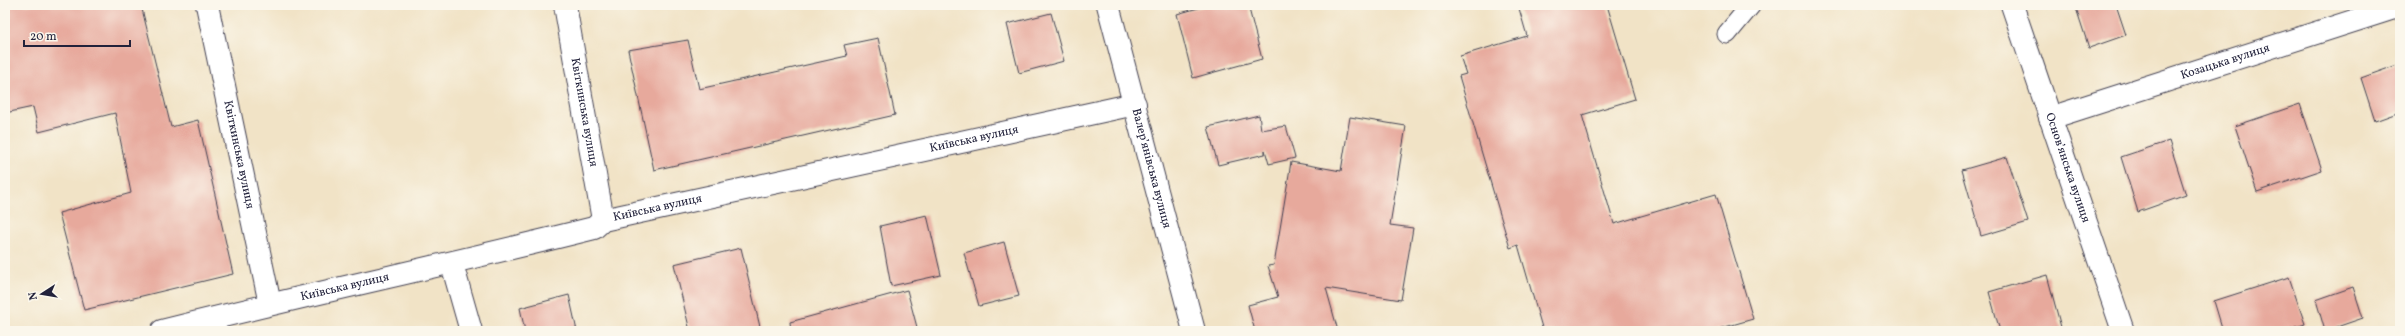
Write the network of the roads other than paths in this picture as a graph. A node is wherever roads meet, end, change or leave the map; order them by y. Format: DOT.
graph roads {
  1 [pos="207,5"];
  2 [pos="565,5"];
  3 [pos="1108,5"];
  4 [pos="1751,5"];
  5 [pos="2012,5"];
  6 [pos="2400,6"];
  7 [pos="1727,34"];
  8 [pos="1134,104"];
  9 [pos="2050,118"];
  10 [pos="603,220"];
  11 [pos="452,264"];
  12 [pos="270,304"];
  13 [pos="162,331"];
  14 [pos="471,331"];
  15 [pos="1194,331"];
  16 [pos="2123,331"];
  1 -- 12 [label="street, Квіткинська вулиця"];
  2 -- 10 [label="street, Квіткинська вулиця"];
  3 -- 8 [label="street, Валер’янівська вулиця"];
  4 -- 7 [label="lane"];
  5 -- 9 [label="street, Основ’янська вулиця"];
  6 -- 9 [label="street, Козацька вулиця"];
  8 -- 10 [label="street, Київська вулиця"];
  8 -- 15 [label="street, Валер’янівська вулиця"];
  9 -- 16 [label="street, Основ’янська вулиця"];
  10 -- 11 [label="street, Київська вулиця"];
  11 -- 12 [label="street, Київська вулиця"];
  11 -- 14 [label="street"];
  12 -- 13 [label="street, Київська вулиця"];
}
